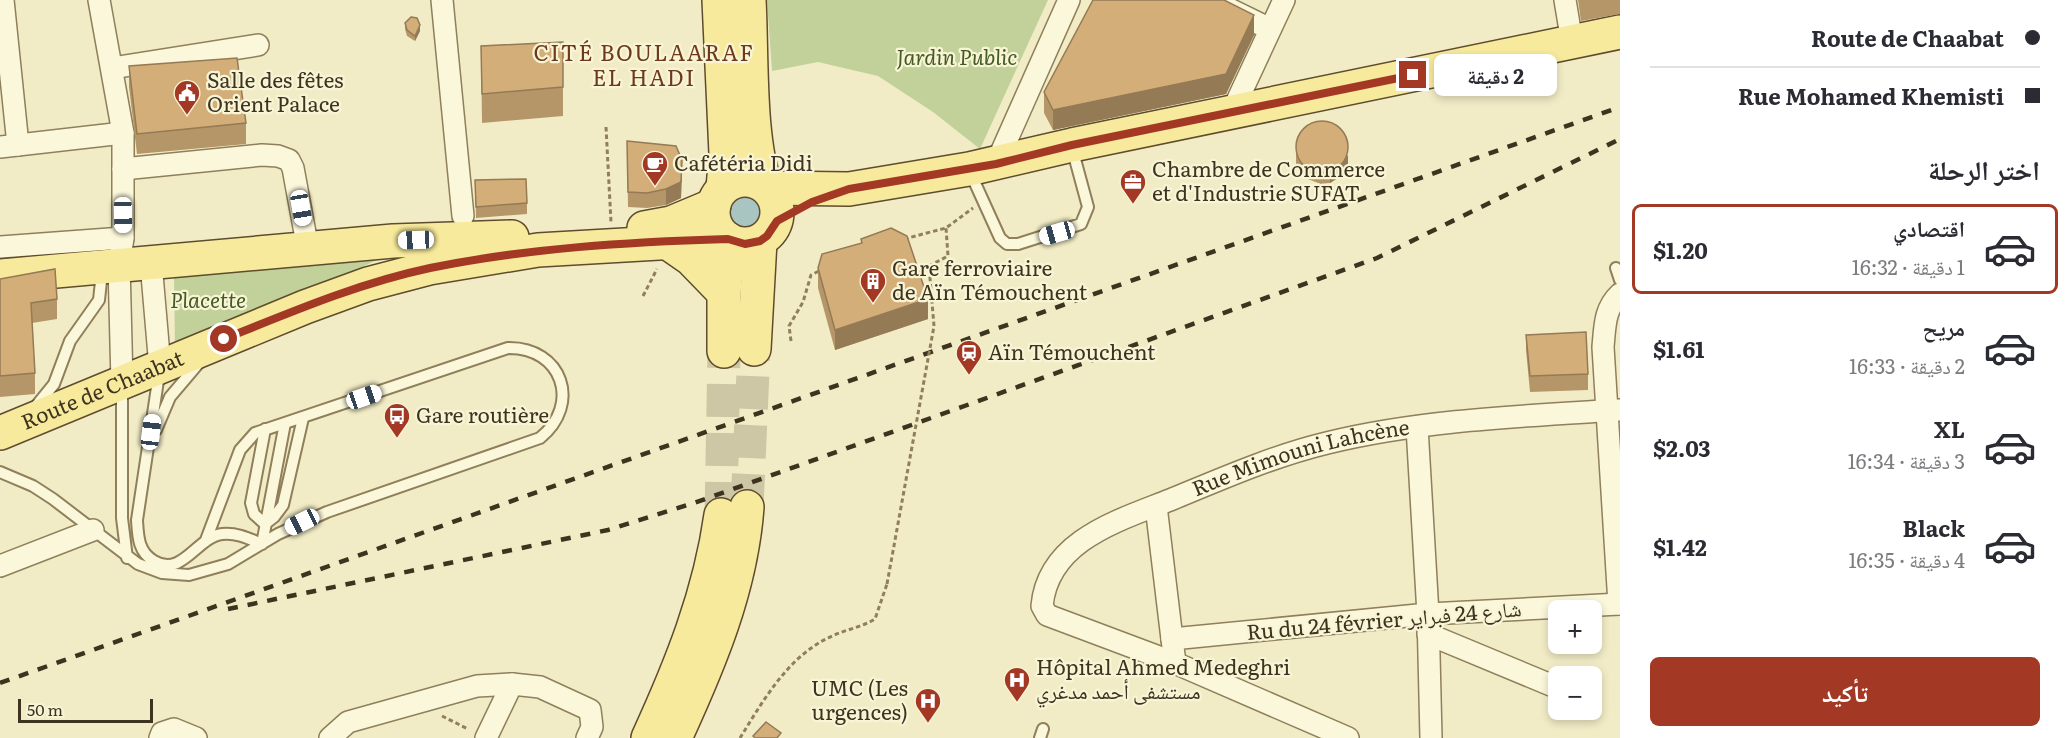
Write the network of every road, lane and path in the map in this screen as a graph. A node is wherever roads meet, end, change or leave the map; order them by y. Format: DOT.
graph roads {
  1 [pos="3,0"];
  2 [pos="99,0"];
  3 [pos="442,0"];
  4 [pos="719,0"];
  5 [pos="749,0"];
  6 [pos="1069,0"];
  7 [pos="1212,0"];
  8 [pos="1284,0"];
  9 [pos="1565,0"];
  10 [pos="1270,28"];
  11 [pos="1620,32"];
  12 [pos="1572,42"];
  13 [pos="258,45"];
  14 [pos="112,68"];
  15 [pos="1231,114"];
  16 [pos="606,127"];
  17 [pos="123,133"];
  18 [pos="1072,145"];
  19 [pos="9,146"];
  20 [pos="983,166"];
  21 [pos="123,169"];
  22 [pos="767,188"];
  23 [pos="849,189"];
  24 [pos="719,197"];
  25 [pos="982,201"];
  26 [pos="463,216"];
  27 [pos="946,228"];
  28 [pos="612,230"];
  29 [pos="748,235"];
  30 [pos="903,239"];
  31 [pos="0,247"];
  32 [pos="308,249"];
  33 [pos="662,253"];
  34 [pos="115,257"];
  35 [pos="151,263"];
  36 [pos="1616,268"];
  37 [pos="822,270"];
  38 [pos="0,276"];
  39 [pos="1620,280"];
  40 [pos="724,293"];
  41 [pos="1620,294"];
  42 [pos="643,296"];
  43 [pos="224,339"];
  44 [pos="790,341"];
  45 [pos="160,367"];
  46 [pos="123,384"];
  47 [pos="57,396"];
  48 [pos="1613,411"];
  49 [pos="303,418"];
  50 [pos="9,423"];
  51 [pos="285,423"];
  52 [pos="1417,427"];
  53 [pos="265,429"];
  54 [pos="148,453"];
  55 [pos="0,472"];
  56 [pos="1156,506"];
  57 [pos="265,524"];
  58 [pos="93,530"];
  59 [pos="206,540"];
  60 [pos="262,544"];
  61 [pos="127,558"];
  62 [pos="0,566"];
  63 [pos="1620,604"];
  64 [pos="1428,624"];
  65 [pos="1172,639"];
  66 [pos="1175,663"];
  67 [pos="1548,683"];
  68 [pos="512,684"];
  69 [pos="415,703"];
  70 [pos="160,738"];
  71 [pos="196,738"];
  72 [pos="330,738"];
  73 [pos="486,738"];
  74 [pos="587,738"];
  75 [pos="648,738"];
  76 [pos="675,738"];
  77 [pos="740,738"];
  78 [pos="1348,738"];
  79 [pos="1431,738"];
  1 -- 19 [label="street"];
  2 -- 14 [label="street"];
  3 -- 26 [label="street"];
  4 -- 24 [label="main road"];
  5 -- 22 [label="main road"];
  6 -- 20 [label="street"];
  7 -- 10 [label="street"];
  8 -- 10 [label="street"];
  9 -- 12 [label="street"];
  10 -- 15 [label="street"];
  11 -- 12 [label="main road"];
  12 -- 15 [label="main road"];
  13 -- 14 [label="street"];
  14 -- 17 [label="street"];
  15 -- 18 [label="main road"];
  16 -- 28 [label="path"];
  17 -- 19 [label="street"];
  17 -- 21 [label="street"];
  18 -- 20 [label="main road"];
  18 -- 25 [label="lane"];
  20 -- 23 [label="main road"];
  20 -- 25 [label="lane"];
  21 -- 32 [label="street"];
  21 -- 34 [label="street"];
  22 -- 23 [label="main road"];
  22 -- 24 [label="main road"];
  22 -- 29 [label="main road"];
  23 -- 29 [label="main road"];
  24 -- 28 [label="main road"];
  24 -- 29 [label="main road"];
  25 -- 27 [label="path"];
  27 -- 30 [label="path"];
  27 -- 77 [label="path, bridge"];
  28 -- 32 [label="main road"];
  29 -- 33 [label="main road, Route de Chaabat"];
  29 -- 40 [label="main road"];
  29 -- 40 [label="main road"];
  31 -- 34 [label="street"];
  32 -- 35 [label="main road"];
  33 -- 40 [label="main road"];
  33 -- 42 [label="path"];
  33 -- 43 [label="main road, Route de Chaabat"];
  34 -- 35 [label="main road"];
  34 -- 38 [label="main road"];
  34 -- 46 [label="street"];
  34 -- 47 [label="lane"];
  35 -- 45 [label="street"];
  36 -- 39 [label="lane"];
  37 -- 44 [label="path"];
  41 -- 48 [label="street"];
  43 -- 45 [label="main road, Route de Chaabat"];
  43 -- 54 [label="lane"];
  45 -- 46 [label="main road, Route de Chaabat"];
  45 -- 54 [label="lane"];
  46 -- 47 [label="main road, Route de Chaabat"];
  46 -- 61 [label="lane"];
  47 -- 50 [label="main road, Route de Chaabat"];
  48 -- 52 [label="street, Rue Mimouni Lahcène"];
  48 -- 63 [label="street"];
  49 -- 51 [label="lane"];
  49 -- 57 [label="lane"];
  49 -- 60 [label="lane"];
  51 -- 53 [label="lane"];
  51 -- 57 [label="lane"];
  52 -- 56 [label="street, Rue Mimouni Lahcène"];
  52 -- 64 [label="street"];
  53 -- 57 [label="lane"];
  53 -- 59 [label="lane"];
  54 -- 59 [label="lane"];
  55 -- 58 [label="lane"];
  56 -- 65 [label="street"];
  56 -- 66 [label="street, Rue Mimouni Lahcène"];
  57 -- 60 [label="lane"];
  58 -- 61 [label="lane"];
  58 -- 62 [label="street"];
  59 -- 60 [label="lane"];
  60 -- 61 [label="lane"];
  63 -- 64 [label="street, Ru du 24 février شارع 24 فبراير"];
  64 -- 65 [label="street, Ru du 24 février شارع 24 فبراير"];
  64 -- 67 [label="street"];
  64 -- 79 [label="street"];
  65 -- 66 [label="street"];
  66 -- 78 [label="street"];
  68 -- 69 [label="street"];
  68 -- 73 [label="street"];
  68 -- 74 [label="street"];
  69 -- 72 [label="street"];
  69 -- 73 [label="path"];
  70 -- 71 [label="street"];
  75 -- 76 [label="main road"];
}
